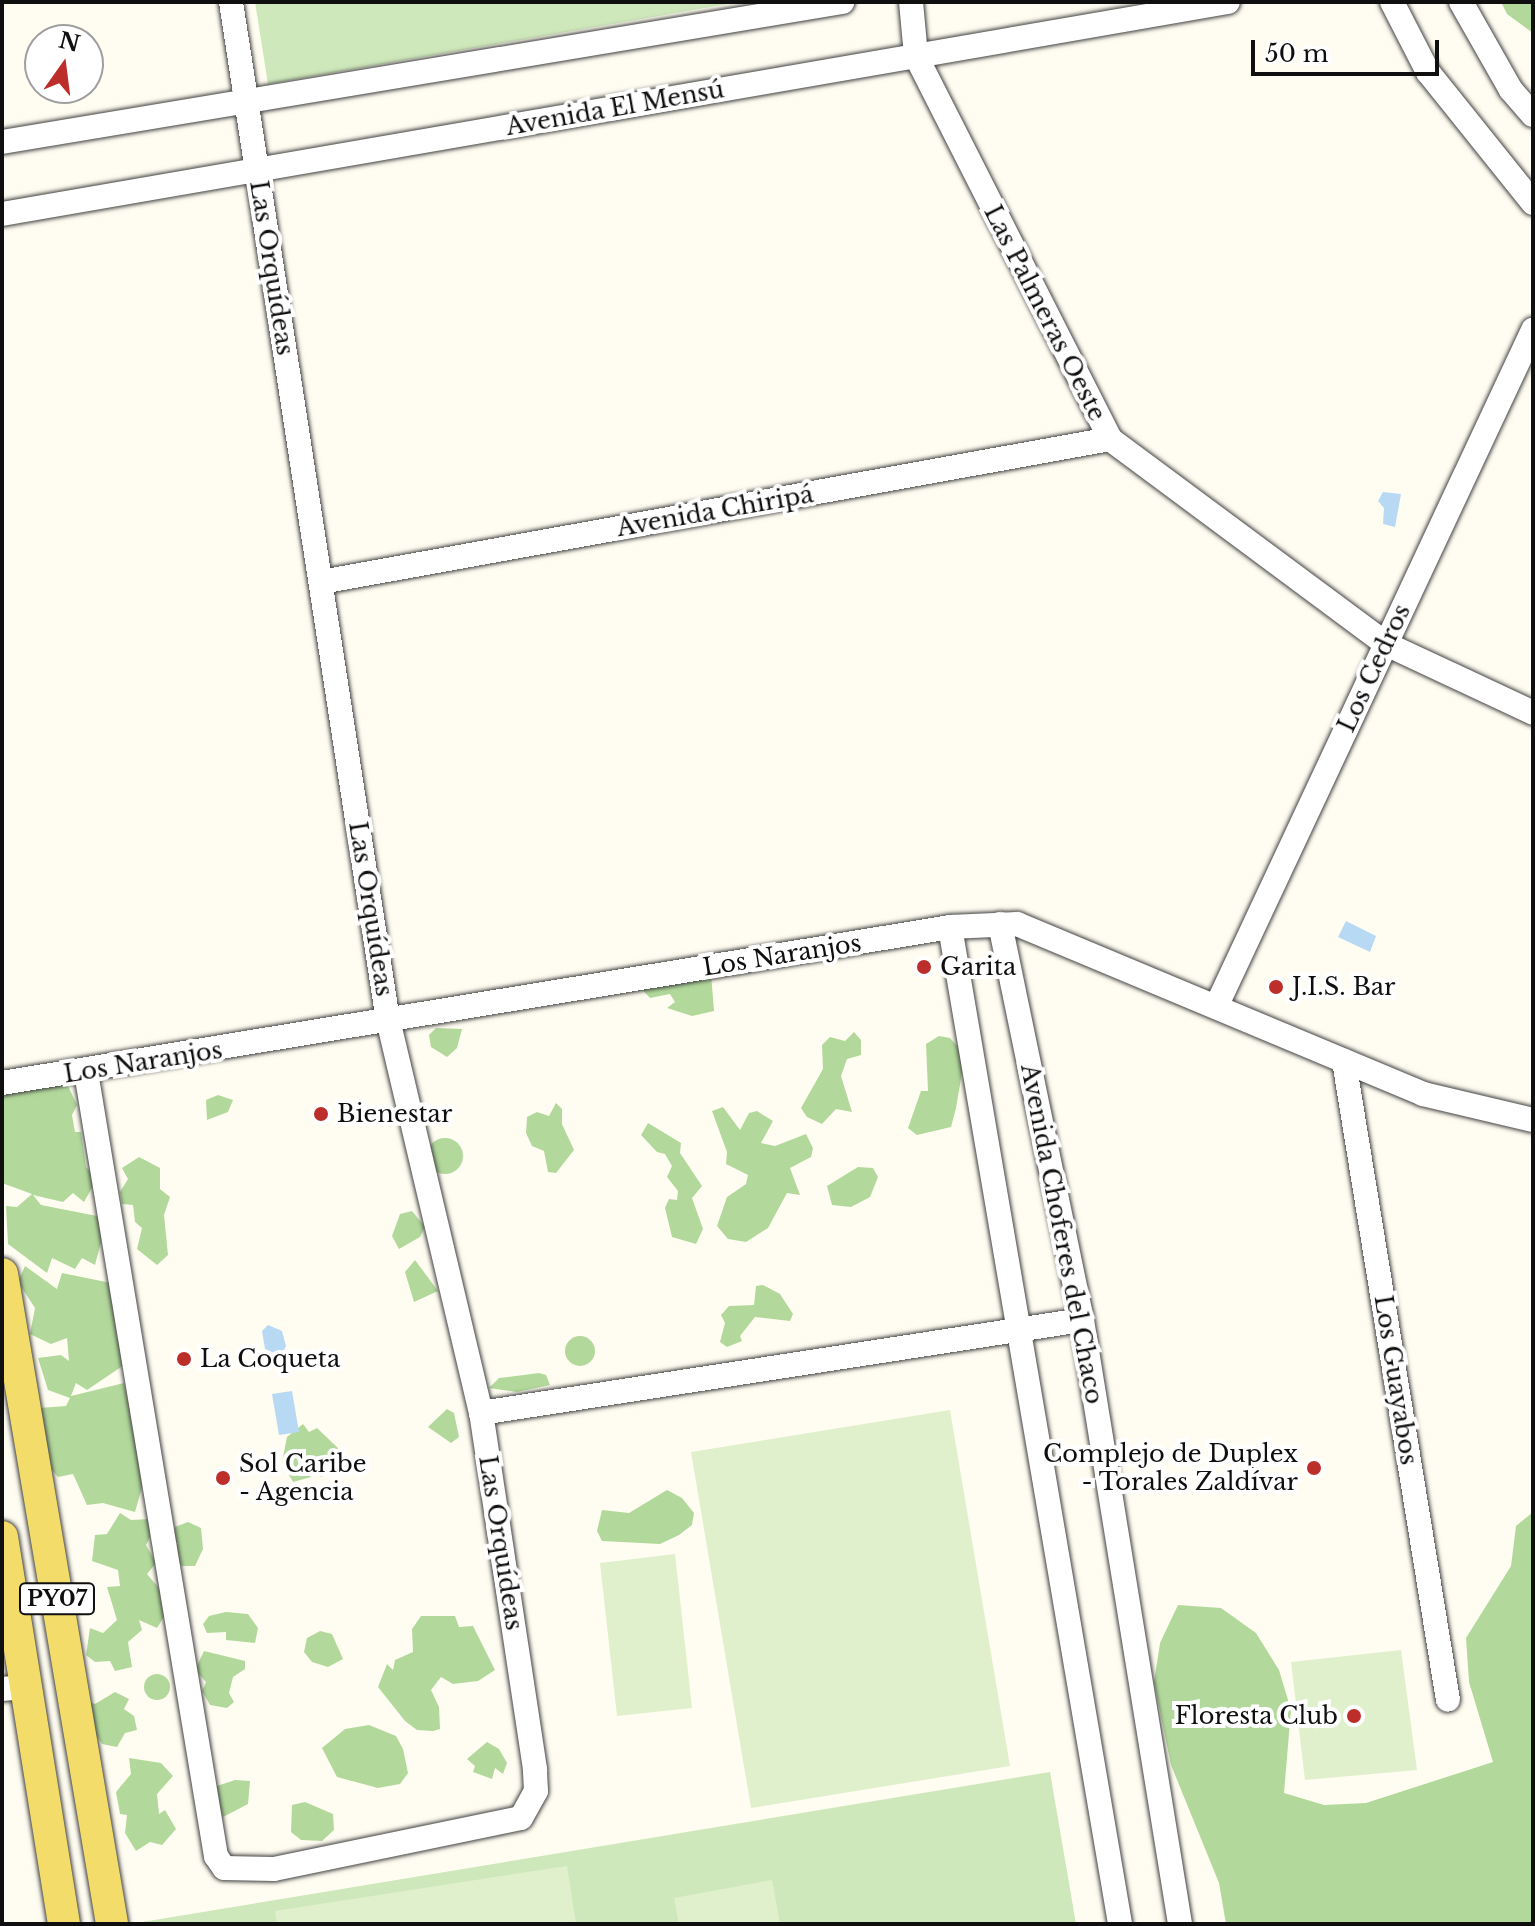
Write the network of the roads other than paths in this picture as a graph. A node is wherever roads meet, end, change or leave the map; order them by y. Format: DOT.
graph roads {
  1 [pos="231,2"];
  2 [pos="842,2"];
  3 [pos="911,2"];
  4 [pos="1228,2"];
  5 [pos="1392,2"];
  6 [pos="1461,2"];
  7 [pos="916,56"];
  8 [pos="247,104"];
  9 [pos="1533,115"];
  10 [pos="2,142"];
  11 [pos="257,170"];
  12 [pos="1533,203"];
  13 [pos="2,214"];
  14 [pos="1533,330"];
  15 [pos="1110,439"];
  16 [pos="321,582"];
  17 [pos="1386,644"];
  18 [pos="1533,713"];
  19 [pos="1000,924"];
  20 [pos="950,927"];
  21 [pos="1216,1007"];
  22 [pos="388,1021"];
  23 [pos="1344,1061"];
  24 [pos="86,1072"];
  25 [pos="2,1083"];
  26 [pos="1533,1120"];
  27 [pos="2,1274"];
  28 [pos="1082,1320"];
  29 [pos="1020,1329"];
  30 [pos="481,1413"];
  31 [pos="2,1537"];
  32 [pos="14,1688"];
  33 [pos="1448,1700"];
  34 [pos="64,1924"];
  35 [pos="112,1924"];
  36 [pos="1120,1924"];
  37 [pos="1180,1924"];
  1 -- 8 [label="street, Las Orquídeas"];
  2 -- 8 [label="street"];
  3 -- 7 [label="street, Las Palmeras Oeste"];
  4 -- 7 [label="street, Avenida El Mensú"];
  5 -- 12 [label="street"];
  6 -- 9 [label="street"];
  7 -- 11 [label="street, Avenida El Mensú"];
  7 -- 15 [label="street, Las Palmeras Oeste"];
  8 -- 10 [label="street"];
  8 -- 11 [label="street, Las Orquídeas"];
  11 -- 13 [label="street, Avenida El Mensú"];
  11 -- 16 [label="street, Las Orquídeas"];
  14 -- 17 [label="street, Los Cedros"];
  15 -- 16 [label="street, Avenida Chiripá"];
  15 -- 17 [label="street, Las Palmeras Oeste"];
  16 -- 22 [label="street, Las Orquídeas"];
  17 -- 18 [label="street, Las Palmeras Oeste"];
  17 -- 21 [label="street, Los Cedros"];
  19 -- 20 [label="street, Los Naranjos"];
  19 -- 21 [label="street, Los Naranjos"];
  19 -- 28 [label="street, Avenida Choferes del Chaco"];
  20 -- 22 [label="street, Los Naranjos"];
  20 -- 29 [label="street"];
  21 -- 23 [label="street, Los Naranjos"];
  22 -- 24 [label="street, Los Naranjos"];
  22 -- 30 [label="street, Las Orquídeas"];
  23 -- 26 [label="street, Los Naranjos"];
  23 -- 33 [label="street, Los Guayabos"];
  24 -- 25 [label="street, Los Naranjos"];
  24 -- 30 [label="street, Las Orquídeas"];
  27 -- 35 [label="main road, PY07"];
  28 -- 29 [label="street"];
  28 -- 37 [label="street, Avenida Choferes del Chaco"];
  29 -- 30 [label="street"];
  29 -- 36 [label="street"];
  31 -- 32 [label="main road, PY07"];
  32 -- 34 [label="main road, PY07"];
}
